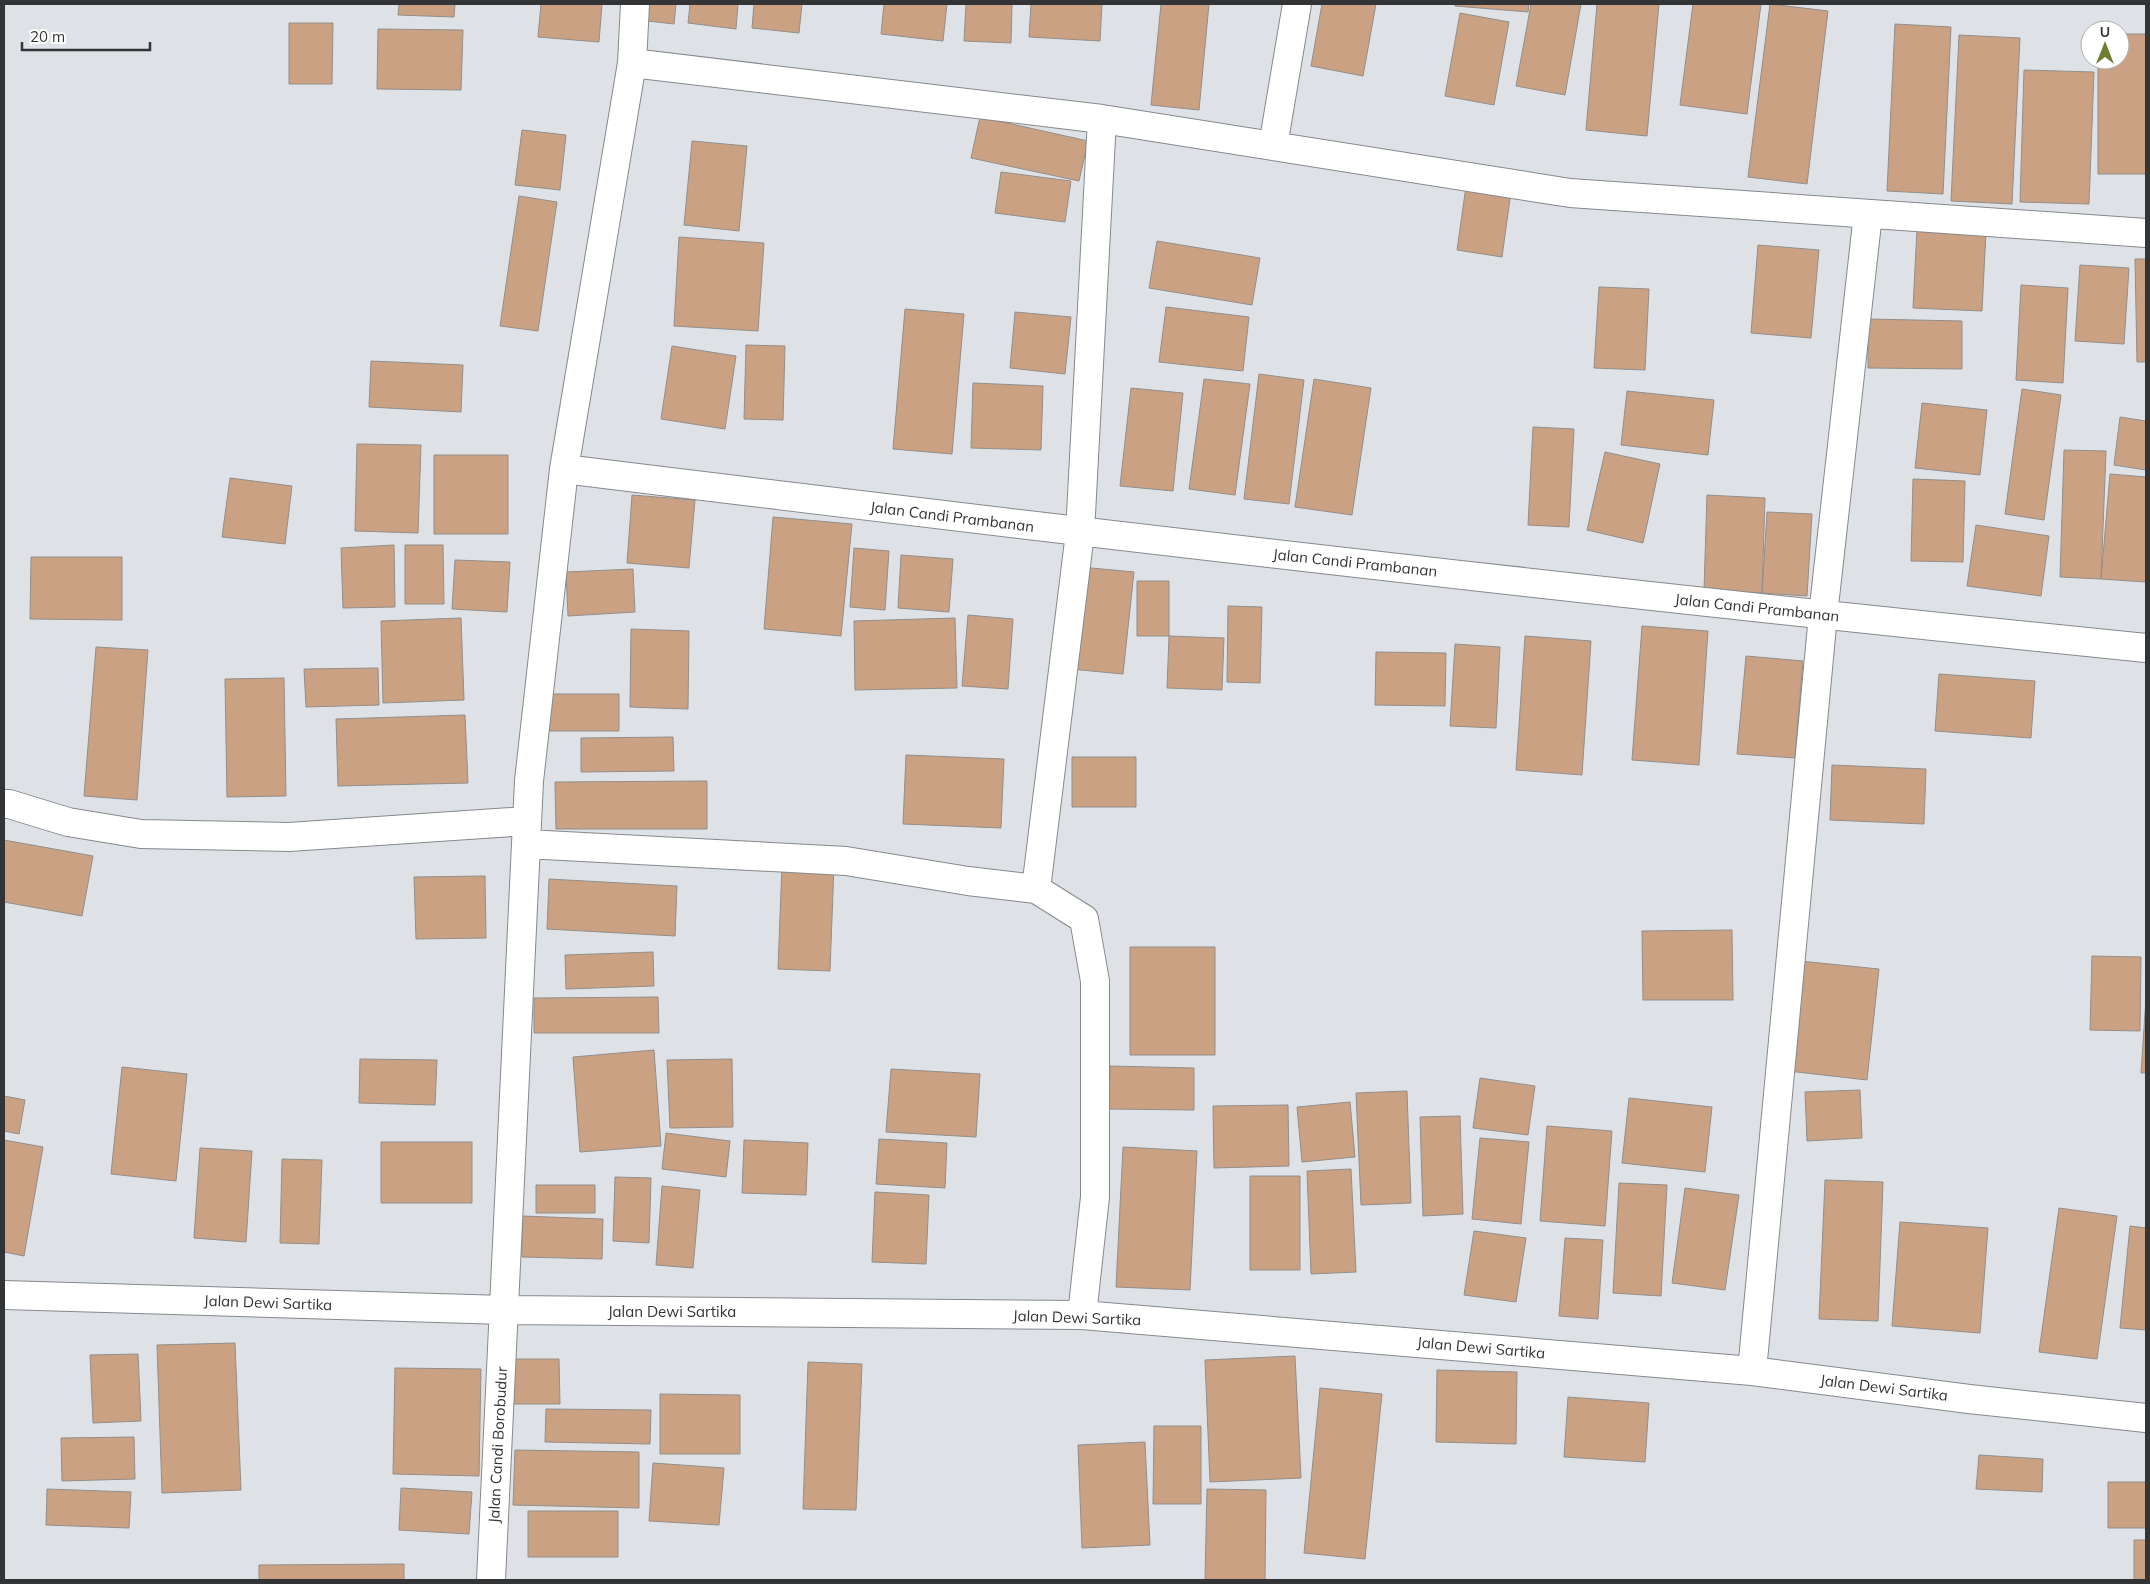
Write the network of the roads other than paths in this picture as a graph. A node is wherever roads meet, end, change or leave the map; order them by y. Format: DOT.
graph roads {
  1 [pos="635,4"];
  2 [pos="1297,4"];
  3 [pos="632,63"];
  4 [pos="1102,119"];
  5 [pos="1273,146"];
  6 [pos="1868,214"];
  7 [pos="2146,233"];
  8 [pos="564,469"];
  9 [pos="1080,533"];
  10 [pos="1823,615"];
  11 [pos="2146,648"];
  12 [pos="4,804"];
  13 [pos="527,833"];
  14 [pos="1036,889"];
  15 [pos="4,1295"];
  16 [pos="504,1310"];
  17 [pos="1082,1315"];
  18 [pos="1752,1371"];
  19 [pos="2146,1418"];
  20 [pos="491,1580"];
  1 -- 3 [label="street, Jalan Candi Borobudur"];
  2 -- 5 [label="street"];
  3 -- 4 [label="street"];
  3 -- 8 [label="street, Jalan Candi Borobudur"];
  4 -- 5 [label="street"];
  4 -- 9 [label="street"];
  5 -- 6 [label="street"];
  6 -- 7 [label="street"];
  6 -- 10 [label="street"];
  8 -- 9 [label="street, Jalan Candi Prambanan"];
  8 -- 13 [label="street, Jalan Candi Borobudur"];
  9 -- 10 [label="street, Jalan Candi Prambanan"];
  9 -- 14 [label="street"];
  10 -- 11 [label="street, Jalan Candi Prambanan"];
  10 -- 18 [label="street"];
  12 -- 13 [label="street"];
  13 -- 14 [label="street"];
  13 -- 16 [label="street, Jalan Candi Borobudur"];
  14 -- 17 [label="street"];
  15 -- 16 [label="street, Jalan Dewi Sartika"];
  16 -- 17 [label="street, Jalan Dewi Sartika"];
  16 -- 20 [label="street, Jalan Candi Borobudur"];
  17 -- 18 [label="street, Jalan Dewi Sartika"];
  18 -- 19 [label="street, Jalan Dewi Sartika"];
}
